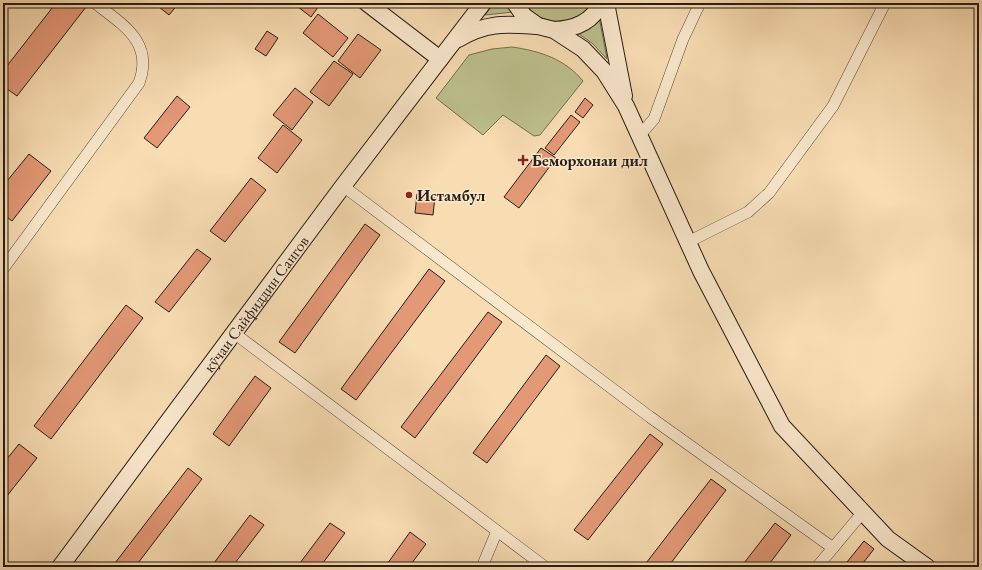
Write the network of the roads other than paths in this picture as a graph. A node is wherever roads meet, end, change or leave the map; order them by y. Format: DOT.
graph roads {
  1 [pos="95,3"];
  2 [pos="367,3"];
  3 [pos="483,3"];
  4 [pos="515,3"];
  5 [pos="601,3"];
  6 [pos="606,3"];
  7 [pos="700,3"];
  8 [pos="885,3"];
  9 [pos="538,26"];
  10 [pos="554,30"];
  11 [pos="453,42"];
  12 [pos="440,58"];
  13 [pos="626,106"];
  14 [pos="639,136"];
  15 [pos="343,186"];
  16 [pos="688,242"];
  17 [pos="3,269"];
  18 [pos="234,333"];
  19 [pos="863,512"];
  20 [pos="497,531"];
  21 [pos="833,548"];
  22 [pos="60,567"];
  23 [pos="482,567"];
  24 [pos="545,567"];
  25 [pos="817,567"];
  26 [pos="927,567"];
  1 -- 17 [label="street"];
  2 -- 12 [label="street"];
  3 -- 11 [label="street, кӯчаи Сайфиддин Сангов"];
  4 -- 9 [label="street"];
  5 -- 10 [label="street"];
  6 -- 13 [label="street"];
  7 -- 14 [label="street"];
  8 -- 16 [label="street"];
  9 -- 10 [label="street"];
  9 -- 11 [label="street"];
  10 -- 13 [label="street"];
  11 -- 12 [label="street, кӯчаи Сайфиддин Сангов"];
  12 -- 15 [label="street, кӯчаи Сайфиддин Сангов"];
  13 -- 14 [label="street"];
  14 -- 16 [label="street"];
  15 -- 18 [label="street, кӯчаи Сайфиддин Сангов"];
  15 -- 21 [label="street"];
  16 -- 19 [label="street"];
  18 -- 20 [label="street"];
  18 -- 22 [label="street, кӯчаи Сайфиддин Сангов"];
  19 -- 21 [label="street"];
  19 -- 26 [label="street"];
  20 -- 23 [label="street"];
  20 -- 24 [label="street"];
  21 -- 25 [label="street"];
}
